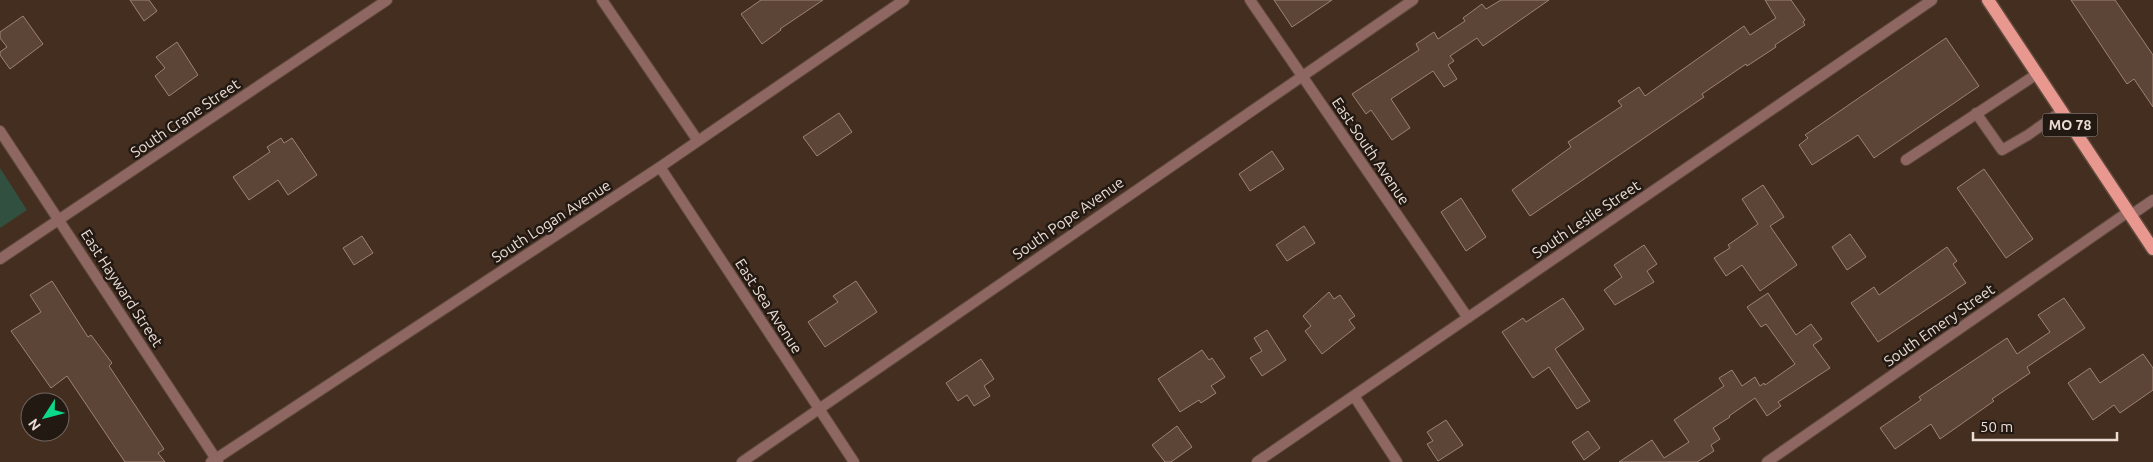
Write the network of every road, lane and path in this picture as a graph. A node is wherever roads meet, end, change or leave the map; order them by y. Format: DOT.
graph roads {
  1 [pos="387,0"];
  2 [pos="602,0"];
  3 [pos="904,0"];
  4 [pos="1250,0"];
  5 [pos="1413,0"];
  6 [pos="1932,0"];
  7 [pos="1988,0"];
  8 [pos="2037,74"];
  9 [pos="1301,75"];
  10 [pos="2062,112"];
  11 [pos="1976,113"];
  12 [pos="0,131"];
  13 [pos="698,141"];
  14 [pos="1906,160"];
  15 [pos="660,167"];
  16 [pos="2153,200"];
  17 [pos="2129,214"];
  18 [pos="59,221"];
  19 [pos="2153,249"];
  20 [pos="0,259"];
  21 [pos="1468,318"];
  22 [pos="1354,396"];
  23 [pos="819,409"];
  24 [pos="215,461"];
  25 [pos="742,462"];
  26 [pos="854,462"];
  27 [pos="1257,462"];
  28 [pos="1397,462"];
  29 [pos="1767,462"];
  1 -- 18 [label="street, South Crane Street"];
  2 -- 13 [label="street"];
  3 -- 13 [label="street, South Logan Avenue"];
  4 -- 9 [label="street, East South Avenue"];
  5 -- 9 [label="street, South Pope Avenue"];
  6 -- 21 [label="street, South Leslie Street"];
  7 -- 8 [label="main road, MO 78"];
  8 -- 10 [label="main road, MO 78"];
  8 -- 11 [label="street"];
  9 -- 21 [label="street, East South Avenue"];
  9 -- 23 [label="street, South Pope Avenue"];
  10 -- 11 [label="street"];
  10 -- 17 [label="main road, MO 78"];
  11 -- 14 [label="street"];
  12 -- 18 [label="street, East Hayward Street"];
  13 -- 15 [label="street, South Logan Avenue"];
  15 -- 23 [label="street, East Sea Avenue"];
  15 -- 24 [label="street, South Logan Avenue"];
  16 -- 17 [label="street, South Emery Street"];
  17 -- 19 [label="main road, MO 78"];
  17 -- 29 [label="street, South Emery Street"];
  18 -- 20 [label="street, South Crane Street"];
  18 -- 24 [label="street, East Hayward Street"];
  21 -- 22 [label="street, South Leslie Street"];
  22 -- 27 [label="street, South Leslie Street"];
  22 -- 28 [label="street"];
  23 -- 25 [label="street, South Pope Avenue"];
  23 -- 26 [label="street, East Sea Avenue"];
}
